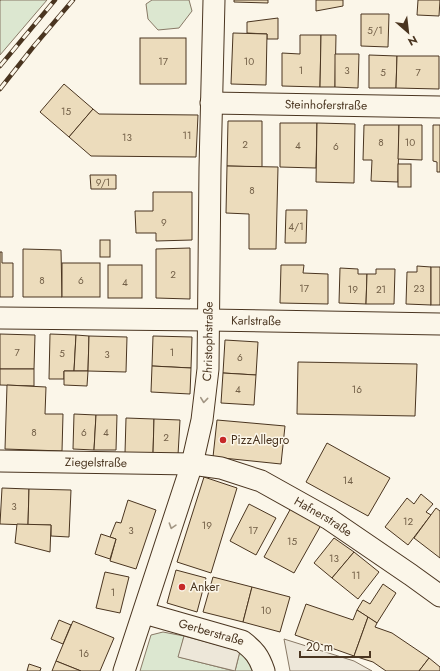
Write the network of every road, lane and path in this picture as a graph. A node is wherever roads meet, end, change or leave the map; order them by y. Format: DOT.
graph roads {
  1 [pos="214,0"];
  2 [pos="212,103"];
  3 [pos="440,107"];
  4 [pos="0,318"];
  5 [pos="209,320"];
  6 [pos="440,324"];
  7 [pos="0,462"];
  8 [pos="192,464"];
  9 [pos="440,596"];
  10 [pos="144,613"];
  11 [pos="124,671"];
  12 [pos="264,671"];
  1 -- 2 [label="street, Christophstraße"];
  2 -- 3 [label="street, Steinhoferstraße"];
  2 -- 5 [label="street, Christophstraße"];
  4 -- 5 [label="street, Karlstraße"];
  5 -- 6 [label="street, Karlstraße"];
  5 -- 8 [label="street, Christophstraße, one-way"];
  7 -- 8 [label="street, Ziegelstraße"];
  8 -- 9 [label="street, Hafnerstraße"];
  8 -- 10 [label="street, Christophstraße, one-way"];
  10 -- 11 [label="street, Christophstraße"];
  10 -- 12 [label="street, Gerberstraße"];
}
